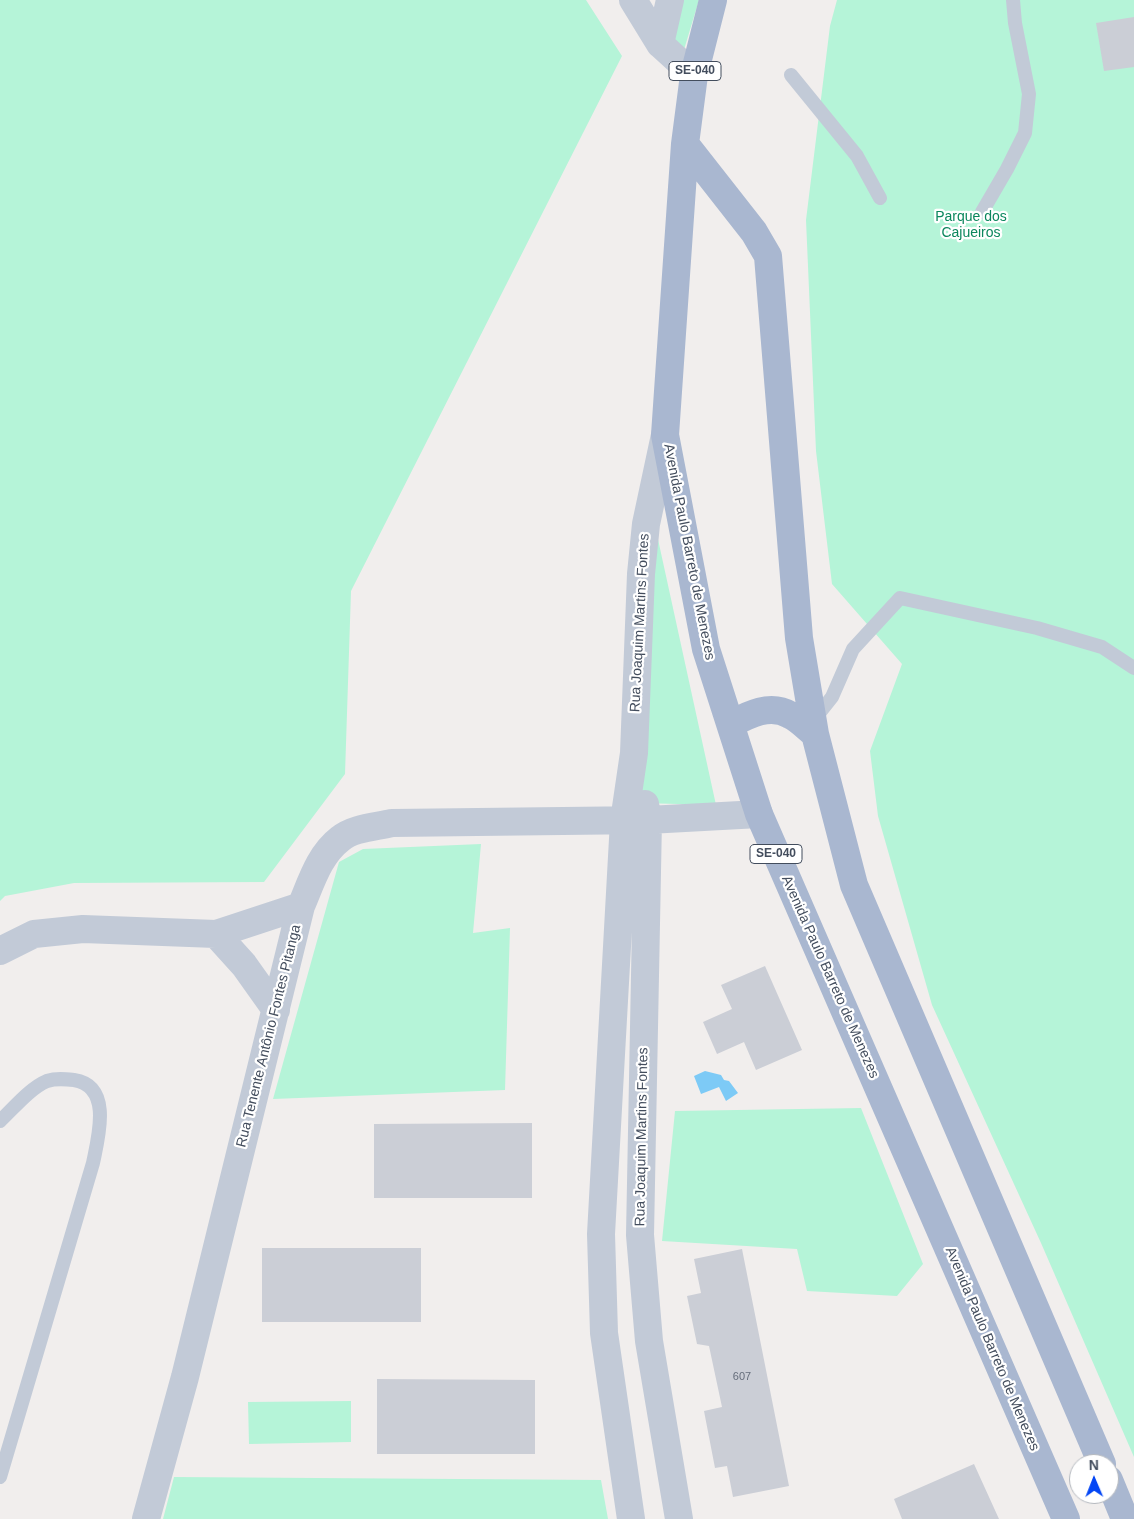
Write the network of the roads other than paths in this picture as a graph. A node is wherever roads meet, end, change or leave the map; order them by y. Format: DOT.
graph roads {
  1 [pos="633,0"];
  2 [pos="670,0"];
  3 [pos="713,0"];
  4 [pos="1013,0"];
  5 [pos="660,44"];
  6 [pos="694,76"];
  7 [pos="791,76"];
  8 [pos="685,144"];
  9 [pos="880,198"];
  10 [pos="982,212"];
  11 [pos="665,435"];
  12 [pos="1134,668"];
  13 [pos="731,724"];
  14 [pos="814,728"];
  15 [pos="759,814"];
  16 [pos="636,821"];
  17 [pos="301,906"];
  18 [pos="216,934"];
  19 [pos="0,951"];
  20 [pos="276,1010"];
  21 [pos="0,1121"];
  22 [pos="1098,1454"];
  23 [pos="0,1477"];
  24 [pos="1119,1504"];
  25 [pos="146,1519"];
  26 [pos="631,1519"];
  27 [pos="679,1519"];
  28 [pos="1066,1519"];
  29 [pos="1125,1519"];
  1 -- 5 [label="street"];
  2 -- 5 [label="street"];
  3 -- 6 [label="main road, Avenida Paulo Barreto de Menezes / SE-040"];
  4 -- 10 [label="lane"];
  5 -- 6 [label="street"];
  6 -- 8 [label="main road, Avenida Paulo Barreto de Menezes / SE-040"];
  7 -- 9 [label="lane"];
  8 -- 11 [label="main road, Avenida Paulo Barreto de Menezes / SE-040"];
  8 -- 14 [label="main road"];
  11 -- 13 [label="main road, Avenida Paulo Barreto de Menezes / SE-040"];
  11 -- 16 [label="street, Rua Joaquim Martins Fontes"];
  12 -- 14 [label="lane"];
  13 -- 14 [label="main road"];
  13 -- 15 [label="main road, Avenida Paulo Barreto de Menezes / SE-040"];
  14 -- 22 [label="main road"];
  15 -- 16 [label="street, Rua Tenente Antônio Fontes Pitanga"];
  15 -- 28 [label="main road, Avenida Paulo Barreto de Menezes / SE-040"];
  16 -- 17 [label="street, Rua Tenente Antônio Fontes Pitanga"];
  16 -- 26 [label="street, Rua Joaquim Martins Fontes"];
  16 -- 27 [label="street, Rua Joaquim Martins Fontes"];
  17 -- 18 [label="street"];
  17 -- 20 [label="street, Rua Tenente Antônio Fontes Pitanga"];
  18 -- 19 [label="street"];
  18 -- 20 [label="street"];
  20 -- 25 [label="street, Rua Tenente Antônio Fontes Pitanga"];
  21 -- 23 [label="lane"];
  24 -- 29 [label="main road"];
}
